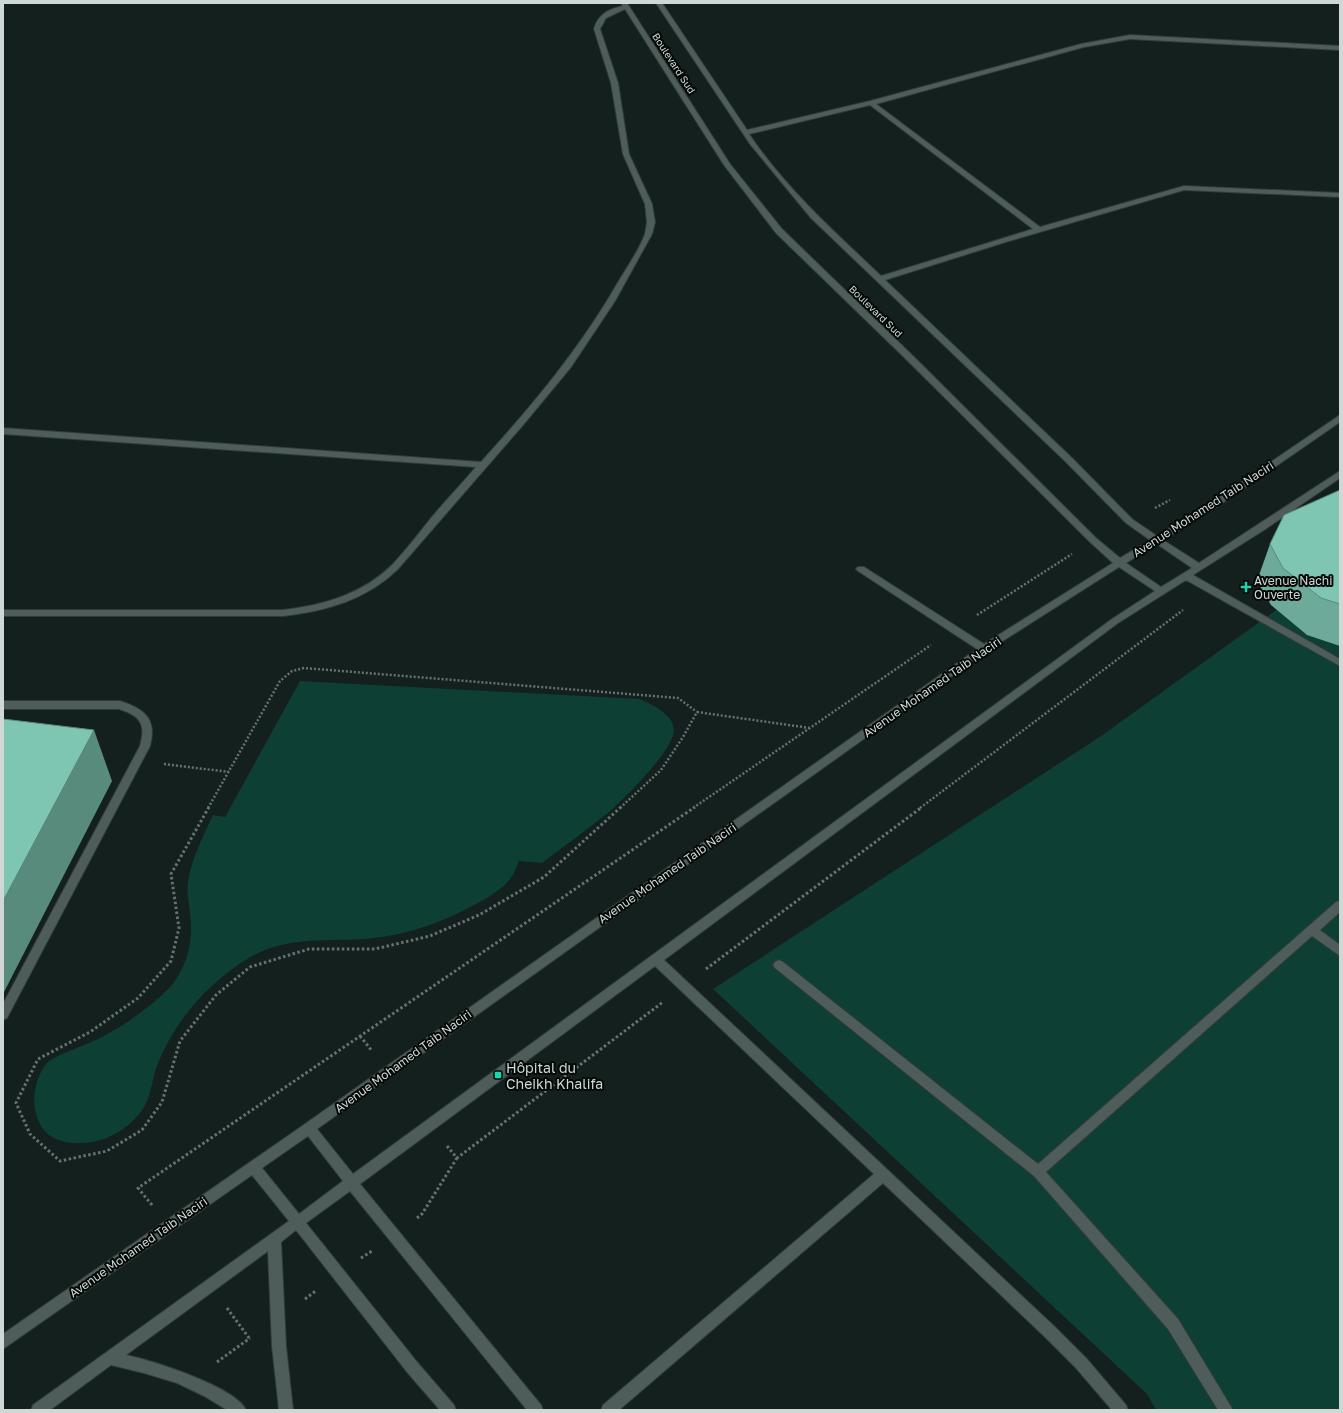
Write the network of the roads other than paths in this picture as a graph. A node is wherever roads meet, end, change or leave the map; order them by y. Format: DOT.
graph roads {
  1 [pos="659,3"];
  2 [pos="625,5"];
  3 [pos="1340,48"];
  4 [pos="871,103"];
  5 [pos="745,133"];
  6 [pos="1340,195"];
  7 [pos="1039,230"];
  8 [pos="880,279"];
  9 [pos="1340,418"];
  10 [pos="3,431"];
  11 [pos="482,465"];
  12 [pos="1340,474"];
  13 [pos="1157,540"];
  14 [pos="1119,563"];
  15 [pos="1198,568"];
  16 [pos="861,569"];
  17 [pos="1187,576"];
  18 [pos="1162,592"];
  19 [pos="3,613"];
  20 [pos="984,649"];
  21 [pos="1340,663"];
  22 [pos="3,705"];
  23 [pos="1340,905"];
  24 [pos="1312,930"];
  25 [pos="1340,950"];
  26 [pos="655,959"];
  27 [pos="779,965"];
  28 [pos="3,1015"];
  29 [pos="309,1128"];
  30 [pos="254,1167"];
  31 [pos="1038,1172"];
  32 [pos="883,1175"];
  33 [pos="352,1183"];
  34 [pos="297,1222"];
  35 [pos="274,1239"];
  36 [pos="3,1342"];
  37 [pos="110,1358"];
  38 [pos="38,1410"];
  39 [pos="239,1410"];
  40 [pos="286,1410"];
  41 [pos="450,1410"];
  42 [pos="536,1410"];
  43 [pos="608,1410"];
  44 [pos="1121,1410"];
  45 [pos="1226,1410"];
  1 -- 5 [label="street, Boulevard Sud"];
  2 -- 11 [label="street"];
  2 -- 14 [label="street, Boulevard Sud"];
  3 -- 4 [label="street"];
  4 -- 5 [label="street"];
  4 -- 7 [label="street"];
  5 -- 8 [label="street, Boulevard Sud"];
  6 -- 7 [label="street"];
  7 -- 8 [label="street"];
  8 -- 13 [label="street, Boulevard Sud"];
  9 -- 13 [label="street, Avenue Mohamed Taib Naciri"];
  10 -- 11 [label="street"];
  11 -- 19 [label="street"];
  12 -- 15 [label="street"];
  13 -- 14 [label="street, Avenue Mohamed Taib Naciri"];
  13 -- 15 [label="street, Boulevard Sud"];
  14 -- 18 [label="street, Boulevard Sud"];
  14 -- 20 [label="street, Avenue Mohamed Taib Naciri"];
  15 -- 17 [label="street"];
  16 -- 20 [label="street"];
  17 -- 18 [label="street"];
  17 -- 21 [label="street"];
  18 -- 26 [label="street"];
  20 -- 29 [label="street, Avenue Mohamed Taib Naciri"];
  22 -- 28 [label="street"];
  23 -- 24 [label="street"];
  24 -- 25 [label="street"];
  24 -- 31 [label="street"];
  26 -- 32 [label="street"];
  26 -- 33 [label="street"];
  27 -- 31 [label="street"];
  29 -- 30 [label="street, Avenue Mohamed Taib Naciri"];
  29 -- 33 [label="street"];
  30 -- 34 [label="street"];
  30 -- 36 [label="street, Avenue Mohamed Taib Naciri"];
  31 -- 45 [label="street"];
  32 -- 43 [label="street"];
  32 -- 44 [label="street"];
  33 -- 34 [label="street"];
  33 -- 42 [label="street"];
  34 -- 35 [label="street"];
  34 -- 41 [label="street"];
  35 -- 37 [label="street"];
  35 -- 40 [label="street"];
  37 -- 38 [label="street"];
  37 -- 39 [label="street"];
}
